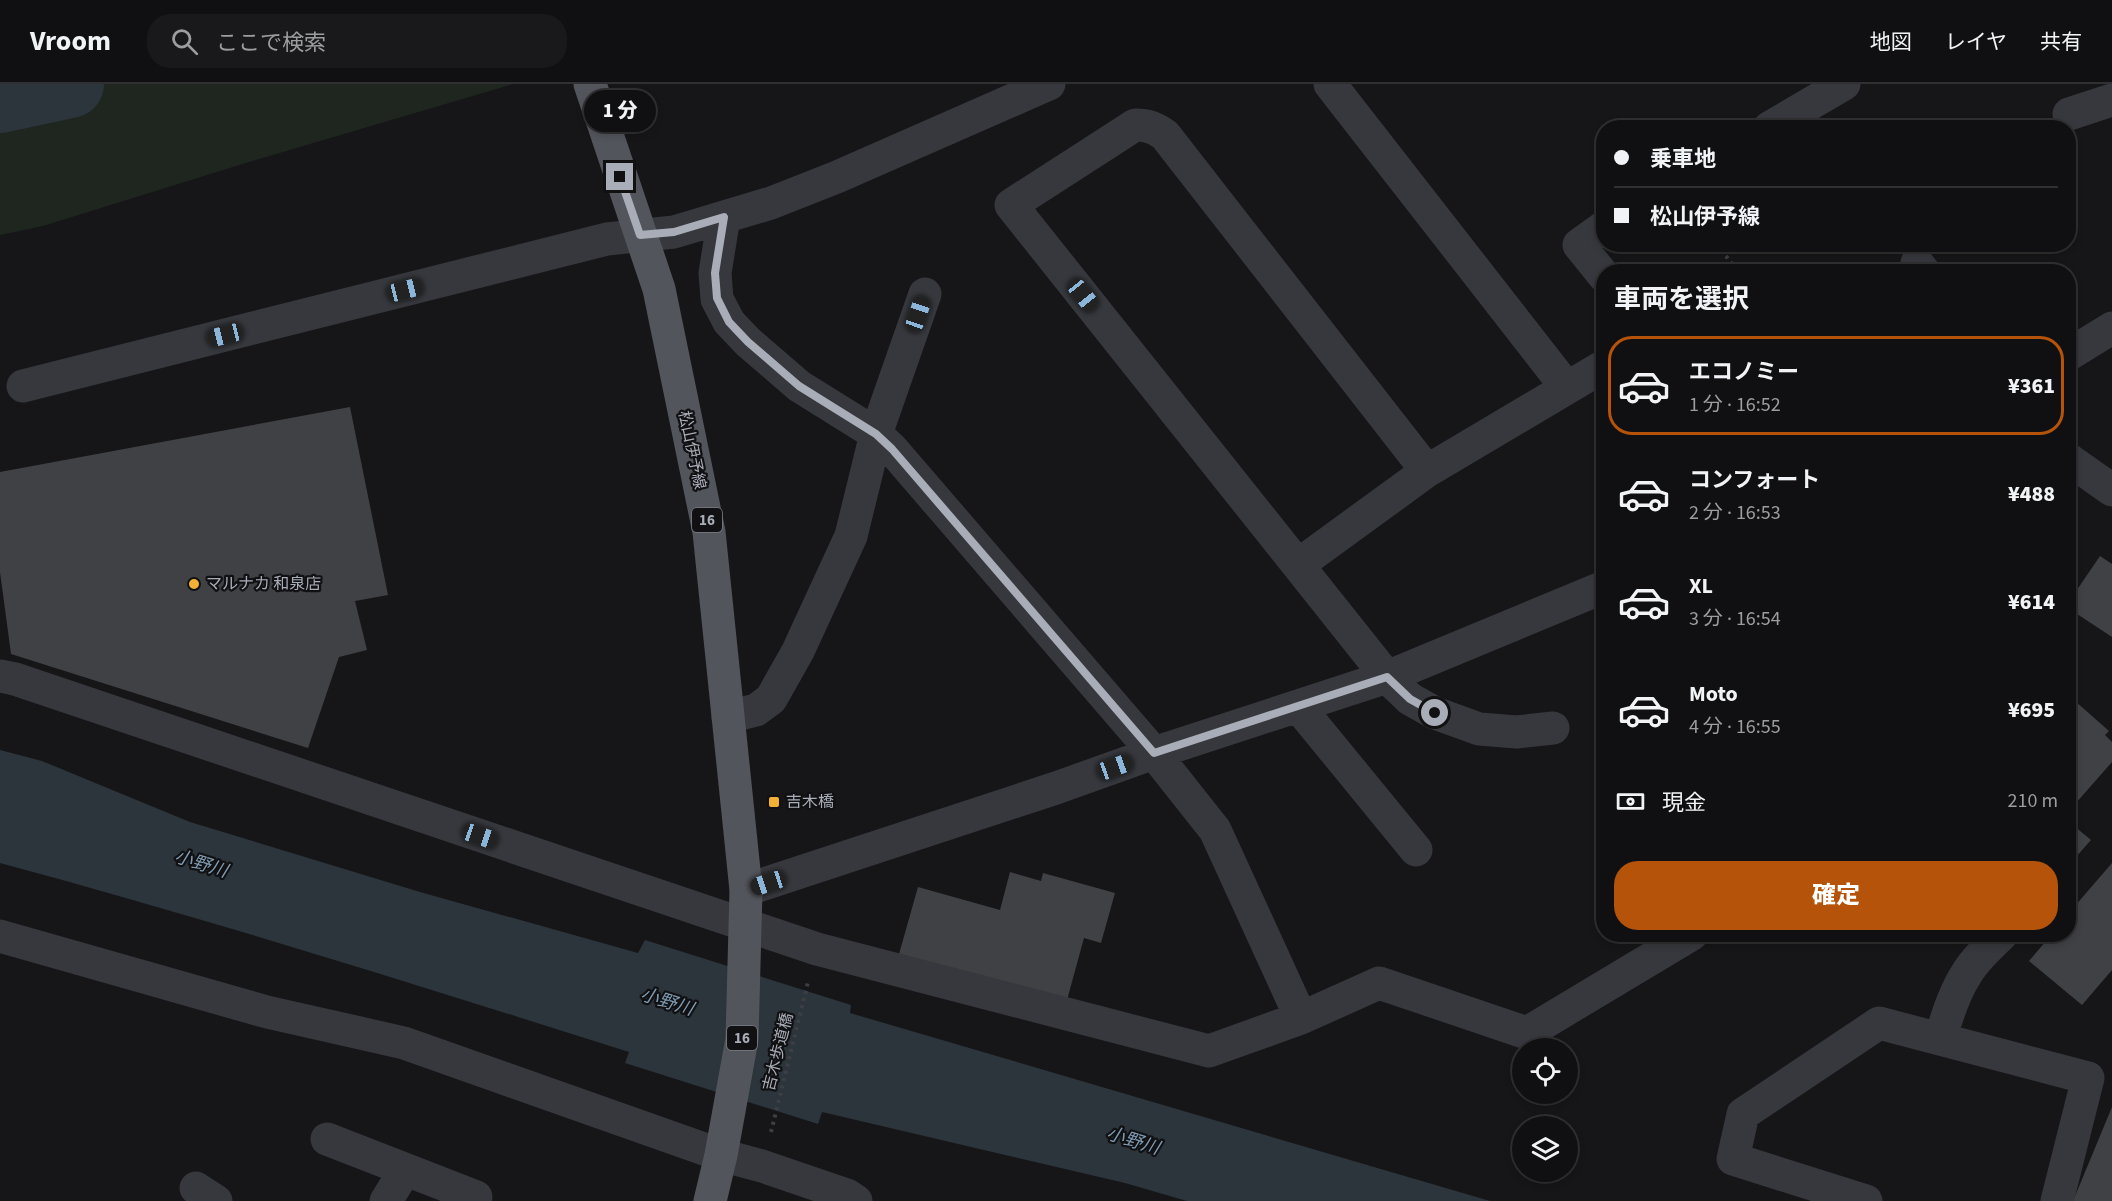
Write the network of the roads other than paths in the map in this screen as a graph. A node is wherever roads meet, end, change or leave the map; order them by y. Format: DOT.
graph roads {
  1 [pos="590,84"];
  2 [pos="1049,84"];
  3 [pos="1330,84"];
  4 [pos="1844,84"];
  5 [pos="2112,100"];
  6 [pos="2069,114"];
  7 [pos="1789,120"];
  8 [pos="724,217"];
  9 [pos="1596,233"];
  10 [pos="640,235"];
  11 [pos="1596,266"];
  12 [pos="925,294"];
  13 [pos="2112,328"];
  14 [pos="2076,350"];
  15 [pos="1596,371"];
  16 [pos="23,386"];
  17 [pos="1567,387"];
  18 [pos="876,434"];
  19 [pos="2076,465"];
  20 [pos="1427,471"];
  21 [pos="2112,490"];
  22 [pos="1298,565"];
  23 [pos="1596,590"];
  24 [pos="0,676"];
  25 [pos="1387,677"];
  26 [pos="1298,706"];
  27 [pos="728,717"];
  28 [pos="1553,728"];
  29 [pos="1154,753"];
  30 [pos="1416,850"];
  31 [pos="746,890"];
  32 [pos="746,930"];
  33 [pos="0,936"];
  34 [pos="1679,942"];
  35 [pos="1994,942"];
  36 [pos="1301,1018"];
  37 [pos="1940,1039"];
  38 [pos="2100,1075"];
  39 [pos="327,1139"];
  40 [pos="722,1148"];
  41 [pos="405,1170"];
  42 [pos="476,1197"];
  43 [pos="386,1201"];
  44 [pos="710,1201"];
  45 [pos="856,1201"];
  46 [pos="1866,1201"];
  47 [pos="2057,1201"];
  1 -- 10 [label="main road, 松山伊予線 / 16"];
  2 -- 8 [label="street"];
  3 -- 17 [label="street"];
  4 -- 7 [label="street"];
  5 -- 6 [label="street"];
  8 -- 10 [label="street"];
  8 -- 18 [label="street"];
  9 -- 11 [label="street"];
  10 -- 16 [label="street"];
  10 -- 27 [label="main road, 松山伊予線 / 16"];
  12 -- 18 [label="street"];
  13 -- 14 [label="street"];
  15 -- 17 [label="street"];
  17 -- 20 [label="street"];
  18 -- 27 [label="street"];
  18 -- 29 [label="street"];
  19 -- 21 [label="street"];
  20 -- 22 [label="street"];
  20 -- 22 [label="street"];
  22 -- 25 [label="street"];
  23 -- 25 [label="street"];
  24 -- 32 [label="street"];
  25 -- 26 [label="street"];
  25 -- 28 [label="street"];
  26 -- 29 [label="street"];
  26 -- 30 [label="street"];
  27 -- 31 [label="main road, 松山伊予線 / 16"];
  29 -- 31 [label="street"];
  29 -- 36 [label="street"];
  31 -- 32 [label="main road, 松山伊予線 / 16"];
  32 -- 36 [label="street"];
  32 -- 40 [label="main road, 16"];
  33 -- 40 [label="street"];
  34 -- 36 [label="street"];
  35 -- 37 [label="street"];
  37 -- 38 [label="street"];
  37 -- 46 [label="street"];
  38 -- 47 [label="street"];
  39 -- 41 [label="street"];
  40 -- 44 [label="main road, 16"];
  40 -- 45 [label="street"];
  41 -- 42 [label="street"];
  41 -- 43 [label="street"];
}
